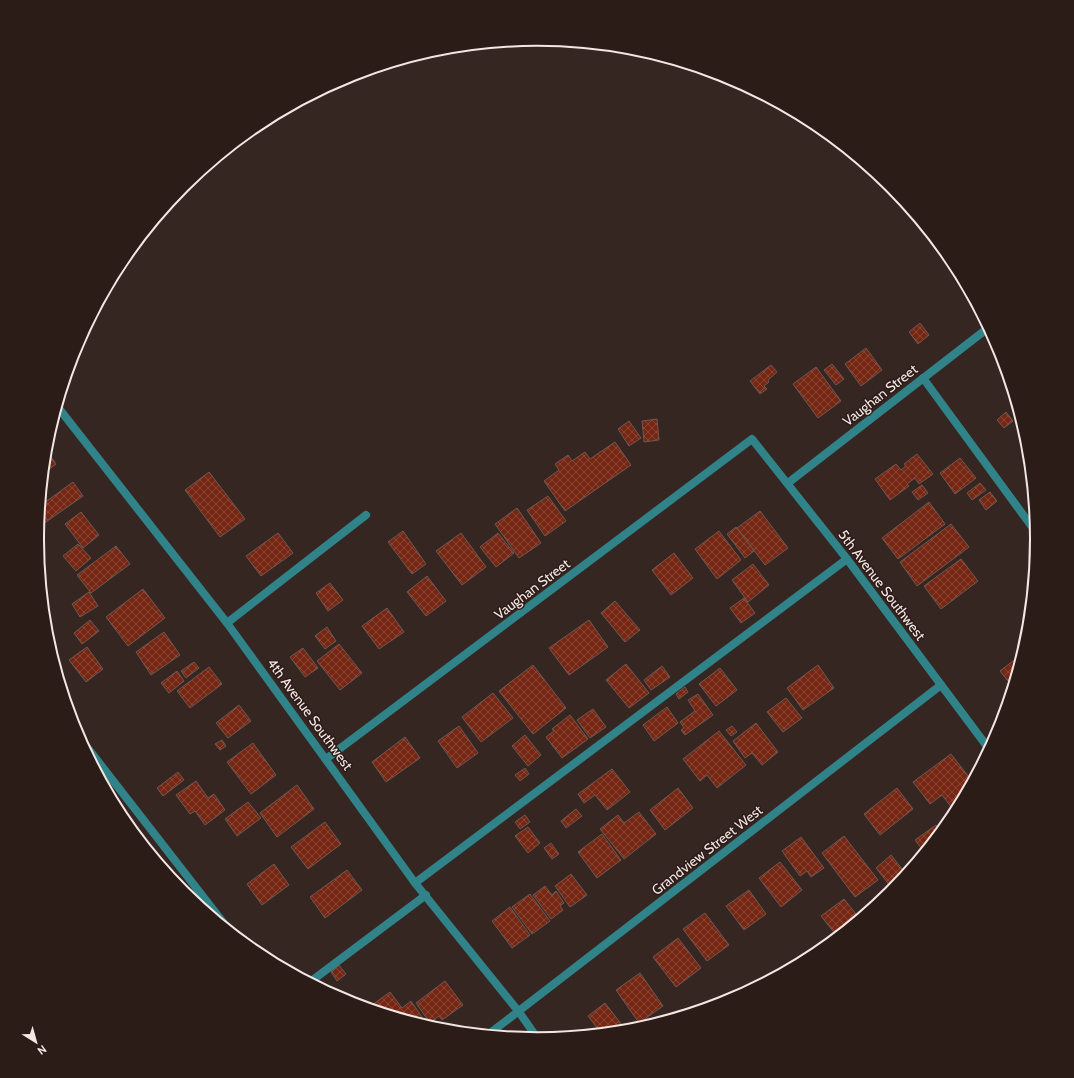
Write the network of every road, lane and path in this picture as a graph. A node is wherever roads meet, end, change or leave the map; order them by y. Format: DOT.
graph roads {
  1 [pos="984,331"];
  2 [pos="923,378"];
  3 [pos="61,411"];
  4 [pos="752,439"];
  5 [pos="788,483"];
  6 [pos="366,515"];
  7 [pos="1030,524"];
  8 [pos="847,559"];
  9 [pos="227,623"];
  10 [pos="941,685"];
  11 [pos="985,744"];
  12 [pos="96,758"];
  13 [pos="326,759"];
  14 [pos="415,883"];
  15 [pos="426,895"];
  16 [pos="216,913"];
  17 [pos="314,979"];
  18 [pos="519,1012"];
  19 [pos="494,1030"];
  20 [pos="533,1032"];
  1 -- 2 [label="street, Vaughan Street"];
  2 -- 5 [label="street, Vaughan Street"];
  2 -- 7 [label="street"];
  3 -- 9 [label="street, 4th Avenue Southwest"];
  4 -- 5 [label="street, 5th Avenue Southwest"];
  4 -- 13 [label="street, Vaughan Street"];
  5 -- 8 [label="street, 5th Avenue Southwest"];
  6 -- 9 [label="street"];
  8 -- 10 [label="street, 5th Avenue Southwest"];
  8 -- 14 [label="street"];
  9 -- 13 [label="street, 4th Avenue Southwest"];
  10 -- 11 [label="street, 5th Avenue Southwest"];
  10 -- 18 [label="street, Grandview Street West"];
  12 -- 16 [label="street"];
  13 -- 14 [label="street, 4th Avenue Southwest"];
  14 -- 15 [label="street, 4th Avenue Southwest"];
  15 -- 17 [label="street"];
  15 -- 18 [label="street, 4th Avenue Southwest"];
  18 -- 19 [label="street, Grandview Street West"];
  18 -- 20 [label="street, 4th Avenue Southwest"];
}
